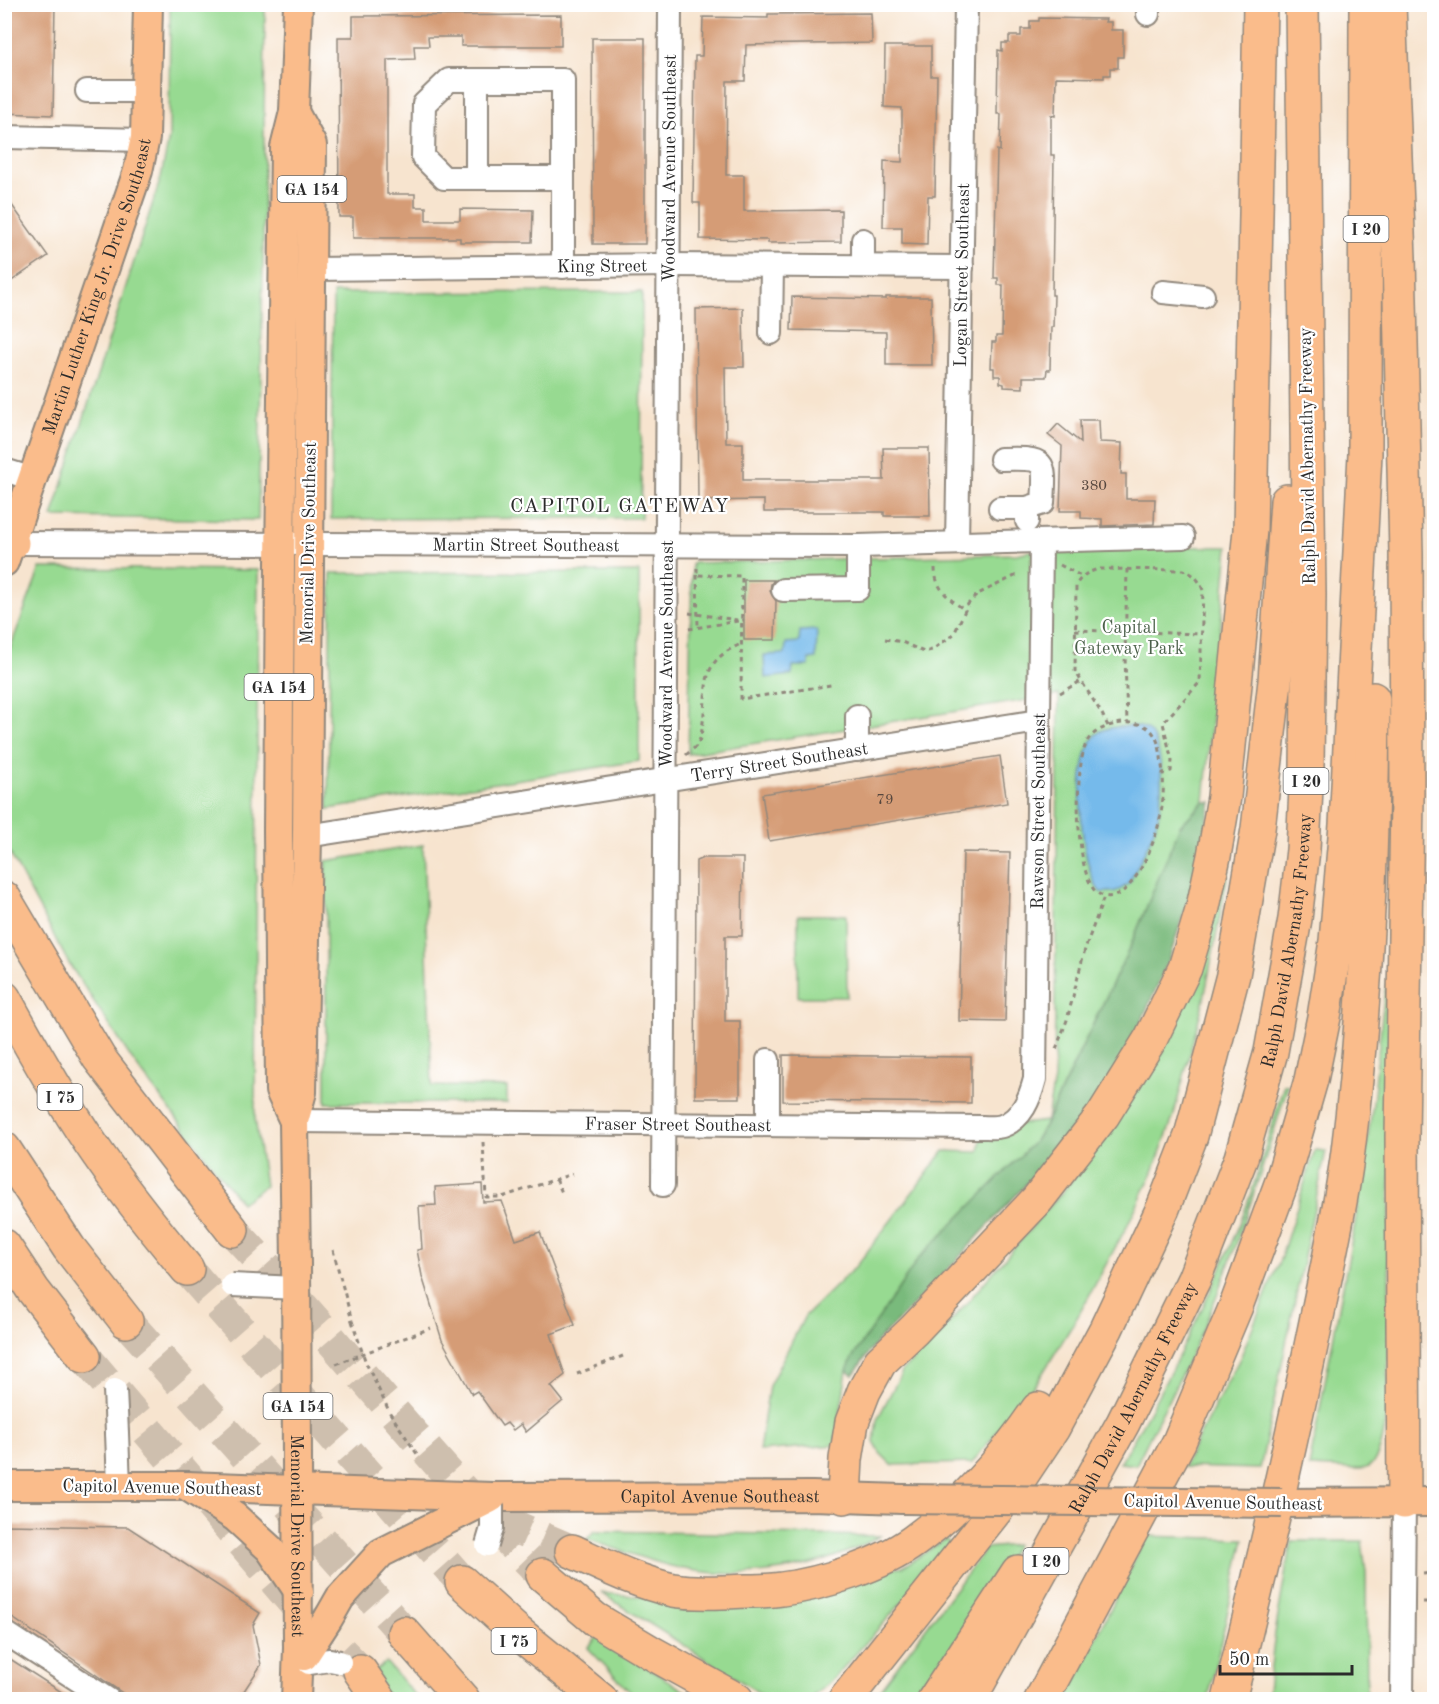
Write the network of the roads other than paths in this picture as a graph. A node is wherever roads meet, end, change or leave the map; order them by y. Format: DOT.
graph roads {
  1 [pos="148,4"];
  2 [pos="298,4"];
  3 [pos="670,4"];
  4 [pos="966,4"];
  5 [pos="1260,4"];
  6 [pos="1302,4"];
  7 [pos="1366,4"];
  8 [pos="1389,4"];
  9 [pos="477,80"];
  10 [pos="87,91"];
  11 [pos="146,91"];
  12 [pos="1303,107"];
  13 [pos="294,112"];
  14 [pos="4,136"];
  15 [pos="145,140"];
  16 [pos="477,178"];
  17 [pos="563,178"];
  18 [pos="863,240"];
  19 [pos="669,265"];
  20 [pos="772,266"];
  21 [pos="863,266"];
  22 [pos="563,267"];
  23 [pos="962,267"];
  24 [pos="312,269"];
  25 [pos="1163,292"];
  26 [pos="1203,296"];
  27 [pos="771,333"];
  28 [pos="1365,454"];
  29 [pos="1001,459"];
  30 [pos="4,470"];
  31 [pos="33,479"];
  32 [pos="1000,508"];
  33 [pos="1027,508"];
  34 [pos="1183,537"];
  35 [pos="1034,541"];
  36 [pos="308,543"];
  37 [pos="957,543"];
  38 [pos="280,544"];
  39 [pos="667,545"];
  40 [pos="858,546"];
  41 [pos="7,550"];
  42 [pos="783,590"];
  43 [pos="857,716"];
  44 [pos="1039,721"];
  45 [pos="857,750"];
  46 [pos="666,780"];
  47 [pos="307,836"];
  48 [pos="4,898"];
  49 [pos="4,998"];
  50 [pos="768,1060"];
  51 [pos="1035,1079"];
  52 [pos="294,1121"];
  53 [pos="664,1124"];
  54 [pos="768,1125"];
  55 [pos="4,1149"];
  56 [pos="663,1185"];
  57 [pos="232,1230"];
  58 [pos="1148,1239"];
  59 [pos="4,1246"];
  60 [pos="187,1269"];
  61 [pos="297,1276"];
  62 [pos="228,1281"];
  63 [pos="126,1321"];
  64 [pos="84,1356"];
  65 [pos="115,1390"];
  66 [pos="1123,1423"];
  67 [pos="1286,1464"];
  68 [pos="4,1486"];
  69 [pos="119,1486"];
  70 [pos="176,1486"];
  71 [pos="298,1491"];
  72 [pos="492,1497"];
  73 [pos="844,1497"];
  74 [pos="1419,1502"];
  75 [pos="487,1545"];
  76 [pos="572,1551"];
  77 [pos="543,1575"];
  78 [pos="299,1592"];
  79 [pos="4,1632"];
  80 [pos="404,1633"];
  81 [pos="302,1658"];
  82 [pos="350,1678"];
  83 [pos="847,1697"];
  84 [pos="107,1699"];
  85 [pos="297,1700"];
  86 [pos="380,1700"];
  87 [pos="463,1700"];
  88 [pos="567,1700"];
  89 [pos="601,1700"];
  90 [pos="737,1700"];
  91 [pos="934,1700"];
  92 [pos="969,1700"];
  93 [pos="1041,1700"];
  94 [pos="1229,1700"];
  95 [pos="1252,1700"];
  96 [pos="1402,1700"];
  1 -- 11 [label="main road, Martin Luther King Jr. Drive Southeast"];
  2 -- 13 [label="main road, Memorial Drive Southeast / GA 154"];
  3 -- 19 [label="street, Woodward Avenue Southeast"];
  4 -- 23 [label="street, Logan Street Southeast"];
  5 -- 73 [label="highway"];
  6 -- 12 [label="highway, Ralph David Abernathy Freeway / I 20"];
  7 -- 28 [label="highway, I 20"];
  8 -- 74 [label="highway"];
  9 -- 16 [label="street"];
  9 -- 16 [label="street"];
  9 -- 17 [label="street"];
  10 -- 11 [label="street"];
  11 -- 15 [label="main road, Martin Luther King Jr. Drive Southeast"];
  12 -- 58 [label="highway"];
  12 -- 66 [label="highway, Ralph David Abernathy Freeway / I 20"];
  13 -- 24 [label="main road, Memorial Drive Southeast / GA 154"];
  13 -- 38 [label="main road, Memorial Drive Southeast / GA 154"];
  14 -- 15 [label="street"];
  15 -- 31 [label="main road, Martin Luther King Jr. Drive Southeast"];
  16 -- 17 [label="street"];
  17 -- 22 [label="street"];
  18 -- 21 [label="street"];
  19 -- 20 [label="street, King Street"];
  19 -- 22 [label="street, King Street"];
  19 -- 39 [label="street, Woodward Avenue Southeast"];
  20 -- 21 [label="street, King Street"];
  20 -- 27 [label="street"];
  21 -- 23 [label="street, King Street"];
  22 -- 24 [label="street, King Street"];
  23 -- 37 [label="street, Logan Street Southeast"];
  24 -- 36 [label="main road, Memorial Drive Southeast / GA 154"];
  25 -- 26 [label="street"];
  28 -- 67 [label="highway"];
  28 -- 93 [label="highway, I 20"];
  29 -- 33 [label="street"];
  30 -- 31 [label="street"];
  31 -- 41 [label="main road, Martin Luther King Jr. Drive Southeast"];
  32 -- 33 [label="street"];
  33 -- 35 [label="street, Rawson Street Southeast"];
  34 -- 35 [label="street, Martin Street Southeast"];
  35 -- 37 [label="street, Martin Street Southeast"];
  35 -- 44 [label="street, Rawson Street Southeast"];
  36 -- 38 [label="street, Martin Street Southeast"];
  36 -- 39 [label="street, Martin Street Southeast"];
  36 -- 47 [label="main road, Memorial Drive Southeast / GA 154"];
  37 -- 40 [label="street, Martin Street Southeast"];
  38 -- 41 [label="street, Martin Street Southeast"];
  38 -- 52 [label="main road, Memorial Drive Southeast / GA 154"];
  39 -- 40 [label="street, Martin Street Southeast"];
  39 -- 46 [label="street, Woodward Avenue Southeast"];
  40 -- 42 [label="street"];
  43 -- 45 [label="street"];
  44 -- 45 [label="street, Terry Street Southeast"];
  44 -- 51 [label="street, Rawson Street Southeast"];
  45 -- 46 [label="street, Terry Street Southeast"];
  46 -- 47 [label="street, Terry Street Southeast"];
  46 -- 53 [label="street, Woodward Avenue Southeast"];
  47 -- 52 [label="main road, Memorial Drive Southeast / GA 154"];
  48 -- 57 [label="highway"];
  49 -- 60 [label="highway, I 75"];
  50 -- 54 [label="street"];
  51 -- 54 [label="street, Fraser Street Southeast"];
  52 -- 53 [label="street, Fraser Street Southeast"];
  52 -- 61 [label="main road, Memorial Drive Southeast / GA 154"];
  53 -- 54 [label="street, Fraser Street Southeast"];
  53 -- 56 [label="street, Woodward Avenue Southeast"];
  55 -- 63 [label="highway"];
  58 -- 76 [label="highway"];
  58 -- 83 [label="highway"];
  59 -- 64 [label="highway"];
  61 -- 62 [label="street, bridge"];
  61 -- 71 [label="main road, Memorial Drive Southeast / GA 154, bridge"];
  65 -- 69 [label="street, bridge"];
  66 -- 91 [label="highway"];
  66 -- 92 [label="highway, Ralph David Abernathy Freeway / I 20"];
  67 -- 94 [label="highway"];
  67 -- 95 [label="highway"];
  68 -- 69 [label="main road, Capitol Avenue Southeast"];
  69 -- 70 [label="main road, Capitol Avenue Southeast"];
  70 -- 71 [label="main road, Capitol Avenue Southeast, bridge"];
  70 -- 78 [label="main road, bridge"];
  71 -- 72 [label="main road, Capitol Avenue Southeast, bridge"];
  71 -- 78 [label="main road, Memorial Drive Southeast / GA 154, bridge"];
  72 -- 73 [label="main road, Capitol Avenue Southeast"];
  72 -- 75 [label="street, bridge"];
  72 -- 81 [label="main road, bridge"];
  73 -- 74 [label="main road, Capitol Avenue Southeast, bridge"];
  74 -- 96 [label="street"];
  77 -- 90 [label="highway"];
  78 -- 81 [label="main road, Memorial Drive Southeast / GA 154, bridge"];
  79 -- 84 [label="street"];
  80 -- 87 [label="highway"];
  81 -- 82 [label="street, bridge"];
  81 -- 85 [label="main road, Memorial Drive Southeast / GA 154"];
  82 -- 86 [label="highway"];
  88 -- 89 [label="highway, I 75"];
}
